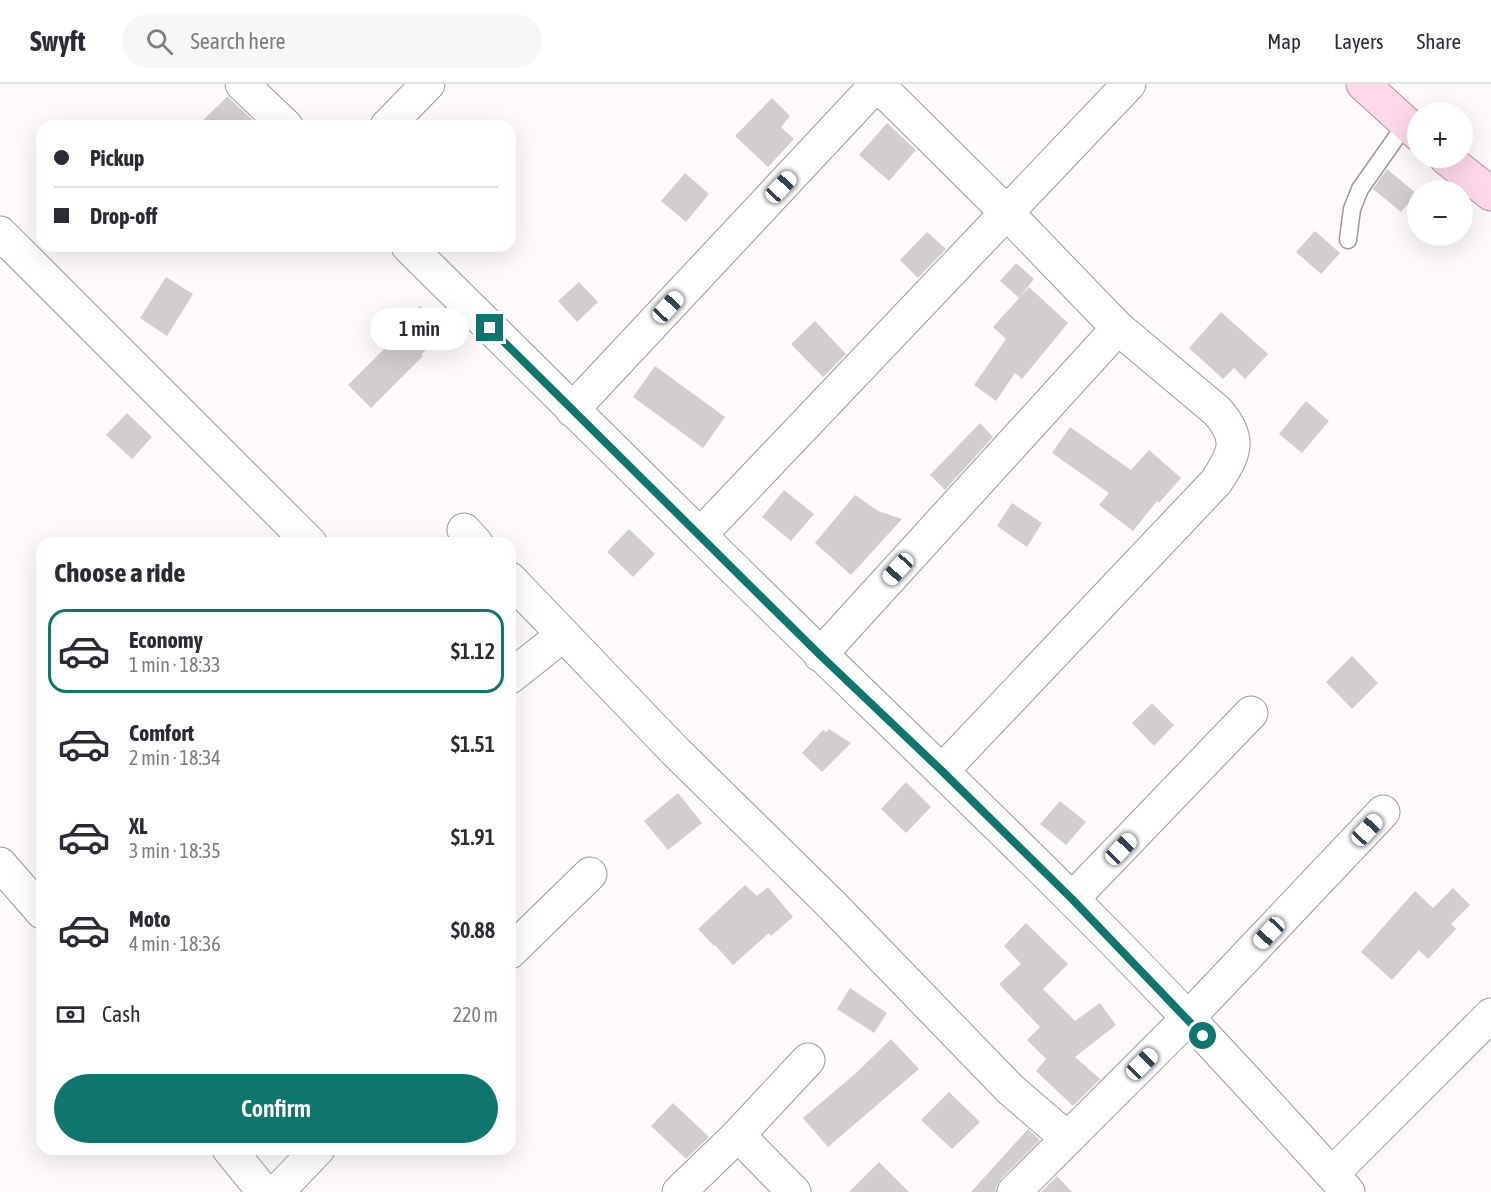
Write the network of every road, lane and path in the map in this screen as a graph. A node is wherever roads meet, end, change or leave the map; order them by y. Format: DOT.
graph roads {
  1 [pos="242,84"];
  2 [pos="428,84"];
  3 [pos="877,84"];
  4 [pos="1129,84"];
  5 [pos="1363,84"];
  6 [pos="280,120"];
  7 [pos="393,120"];
  8 [pos="1407,124"];
  9 [pos="1407,135"];
  10 [pos="1458,168"];
  11 [pos="1491,194"];
  12 [pos="1006,212"];
  13 [pos="0,233"];
  14 [pos="1348,240"];
  15 [pos="414,252"];
  16 [pos="1118,328"];
  17 [pos="572,410"];
  18 [pos="700,535"];
  19 [pos="304,537"];
  20 [pos="516,585"];
  21 [pos="563,635"];
  22 [pos="820,655"];
  23 [pos="516,671"];
  24 [pos="1251,713"];
  25 [pos="942,771"];
  26 [pos="1383,812"];
  27 [pos="0,864"];
  28 [pos="590,874"];
  29 [pos="1072,899"];
  30 [pos="36,905"];
  31 [pos="516,946"];
  32 [pos="1491,1015"];
  33 [pos="1188,1019"];
  34 [pos="808,1060"];
  35 [pos="738,1136"];
  36 [pos="1067,1138"];
  37 [pos="234,1155"];
  38 [pos="312,1155"];
  39 [pos="1340,1183"];
  40 [pos="264,1192"];
  41 [pos="277,1192"];
  42 [pos="679,1192"];
  43 [pos="794,1192"];
  44 [pos="1014,1192"];
  1 -- 6 [label="street"];
  2 -- 7 [label="street"];
  3 -- 12 [label="street"];
  3 -- 17 [label="street"];
  4 -- 12 [label="street"];
  5 -- 8 [label="main road"];
  9 -- 14 [label="lane"];
  10 -- 11 [label="main road"];
  12 -- 16 [label="street"];
  12 -- 18 [label="street"];
  13 -- 19 [label="street"];
  15 -- 17 [label="street"];
  16 -- 22 [label="street"];
  16 -- 25 [label="street"];
  17 -- 18 [label="street"];
  18 -- 22 [label="street"];
  20 -- 21 [label="street"];
  21 -- 23 [label="street"];
  21 -- 36 [label="street"];
  22 -- 25 [label="street"];
  24 -- 29 [label="street"];
  25 -- 29 [label="street"];
  26 -- 33 [label="street"];
  27 -- 30 [label="street"];
  28 -- 31 [label="street"];
  29 -- 33 [label="street"];
  32 -- 39 [label="street"];
  33 -- 36 [label="street"];
  33 -- 39 [label="street"];
  34 -- 35 [label="street"];
  35 -- 42 [label="street"];
  35 -- 43 [label="street"];
  36 -- 44 [label="street"];
  37 -- 40 [label="street"];
  38 -- 41 [label="street"];
}
